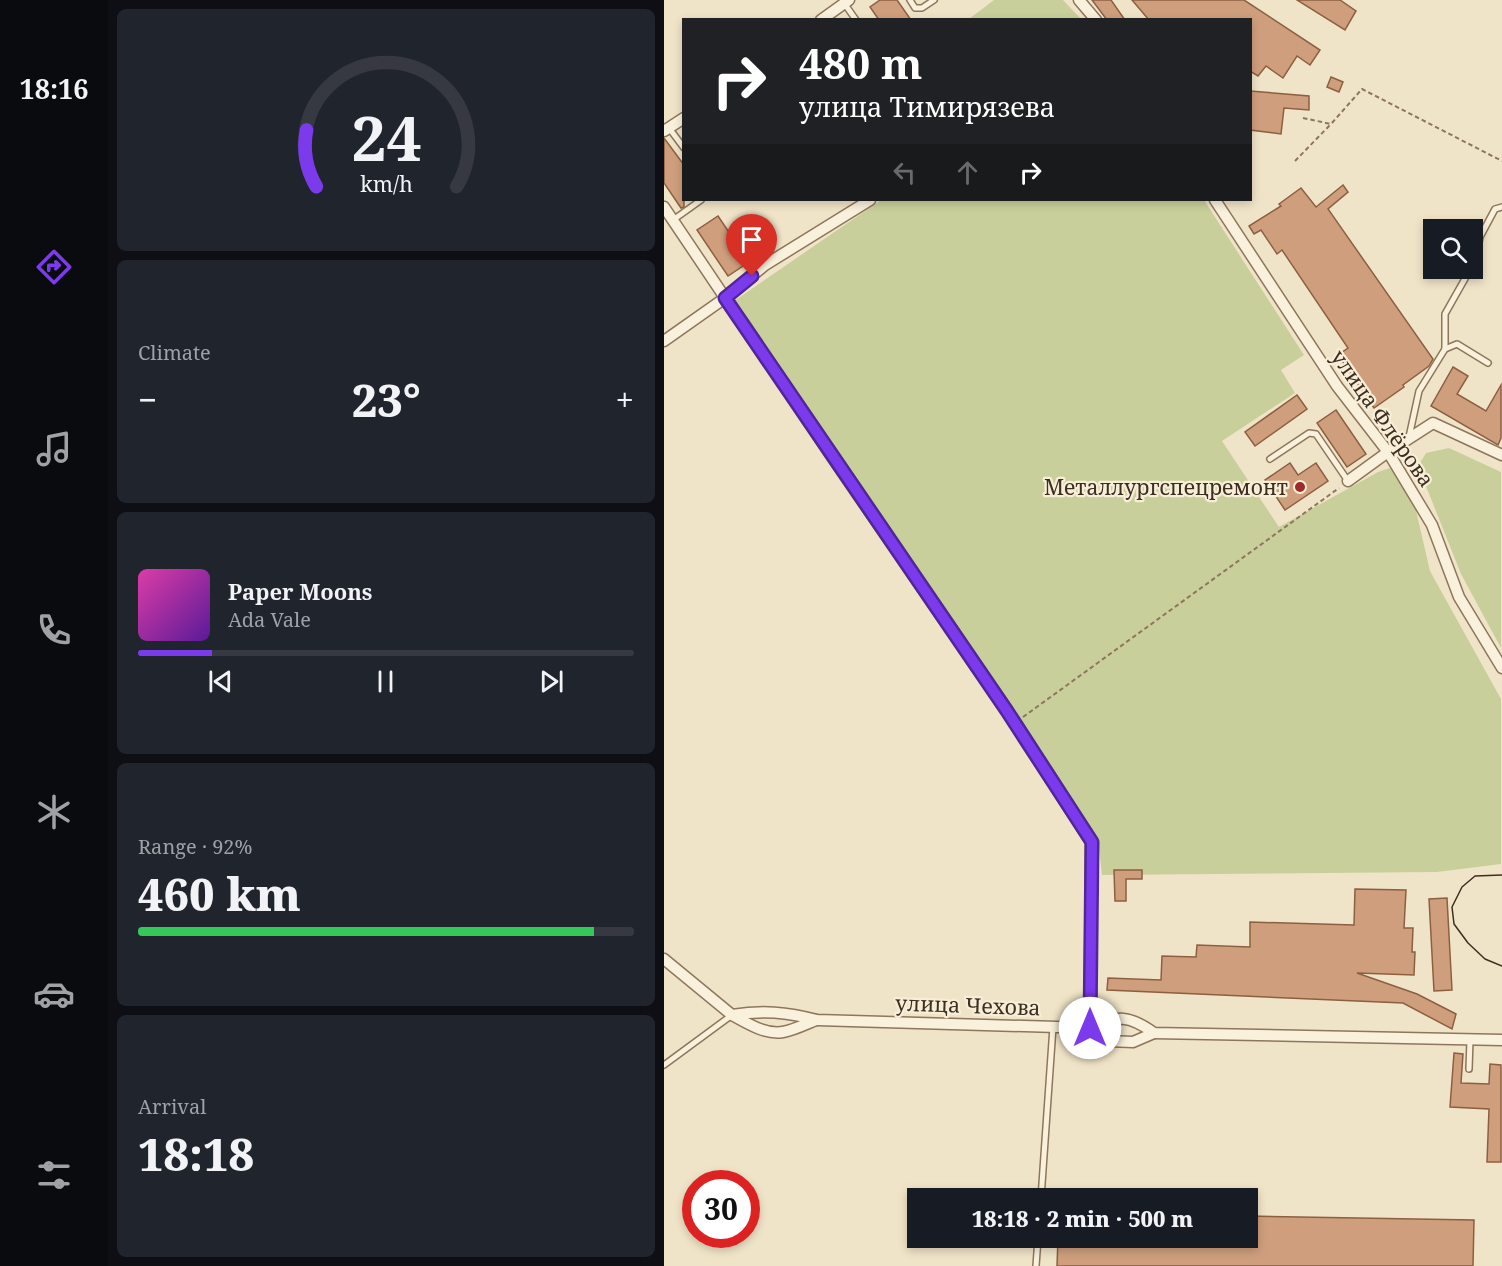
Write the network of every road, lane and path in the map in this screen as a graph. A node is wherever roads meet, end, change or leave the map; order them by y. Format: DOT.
graph roads {
  1 [pos="910,0"];
  2 [pos="934,0"];
  3 [pos="1079,0"];
  4 [pos="846,2"];
  5 [pos="824,18"];
  6 [pos="855,18"];
  7 [pos="1094,18"];
  8 [pos="1303,118"];
  9 [pos="682,119"];
  10 [pos="1332,124"];
  11 [pos="667,130"];
  12 [pos="682,146"];
  13 [pos="1295,161"];
  14 [pos="1501,161"];
  15 [pos="700,201"];
  16 [pos="868,201"];
  17 [pos="1216,201"];
  18 [pos="664,207"];
  19 [pos="1501,207"];
  20 [pos="673,220"];
  21 [pos="1483,231"];
  22 [pos="1465,279"];
  23 [pos="725,298"];
  24 [pos="664,341"];
  25 [pos="1445,349"];
  26 [pos="1488,363"];
  27 [pos="1409,439"];
  28 [pos="1388,452"];
  29 [pos="1501,455"];
  30 [pos="1270,459"];
  31 [pos="1348,481"];
  32 [pos="1501,668"];
  33 [pos="1015,723"];
  34 [pos="664,959"];
  35 [pos="732,1015"];
  36 [pos="817,1020"];
  37 [pos="1052,1027"];
  38 [pos="1090,1028"];
  39 [pos="1154,1033"];
  40 [pos="1470,1040"];
  41 [pos="1501,1040"];
  42 [pos="664,1065"];
  43 [pos="1469,1069"];
  44 [pos="1042,1188"];
  45 [pos="1037,1248"];
  46 [pos="1036,1266"];
  1 -- 2 [label="lane"];
  3 -- 7 [label="street"];
  4 -- 5 [label="street"];
  4 -- 6 [label="lane"];
  8 -- 10 [label="path"];
  9 -- 11 [label="street"];
  10 -- 13 [label="path"];
  10 -- 14 [label="path"];
  11 -- 12 [label="lane"];
  15 -- 20 [label="lane"];
  16 -- 23 [label="street"];
  17 -- 28 [label="street, улица Флёрова"];
  18 -- 20 [label="street"];
  19 -- 21 [label="lane"];
  20 -- 23 [label="street"];
  22 -- 25 [label="lane"];
  23 -- 24 [label="street"];
  23 -- 33 [label="street"];
  25 -- 26 [label="lane"];
  25 -- 27 [label="lane"];
  27 -- 28 [label="street"];
  27 -- 29 [label="street"];
  28 -- 31 [label="street"];
  28 -- 32 [label="street, улица Флёрова"];
  30 -- 31 [label="lane"];
  31 -- 33 [label="path"];
  33 -- 38 [label="street"];
  34 -- 35 [label="street"];
  35 -- 36 [label="street, улица Чехова"];
  35 -- 36 [label="street"];
  35 -- 42 [label="lane"];
  36 -- 37 [label="street, улица Чехова"];
  37 -- 38 [label="street, улица Чехова"];
  37 -- 44 [label="lane"];
  38 -- 39 [label="street, улица Чехова"];
  38 -- 39 [label="street"];
  39 -- 40 [label="street, улица Чехова"];
  40 -- 41 [label="street, улица Чехова"];
  40 -- 43 [label="lane"];
  45 -- 46 [label="lane"];
}
